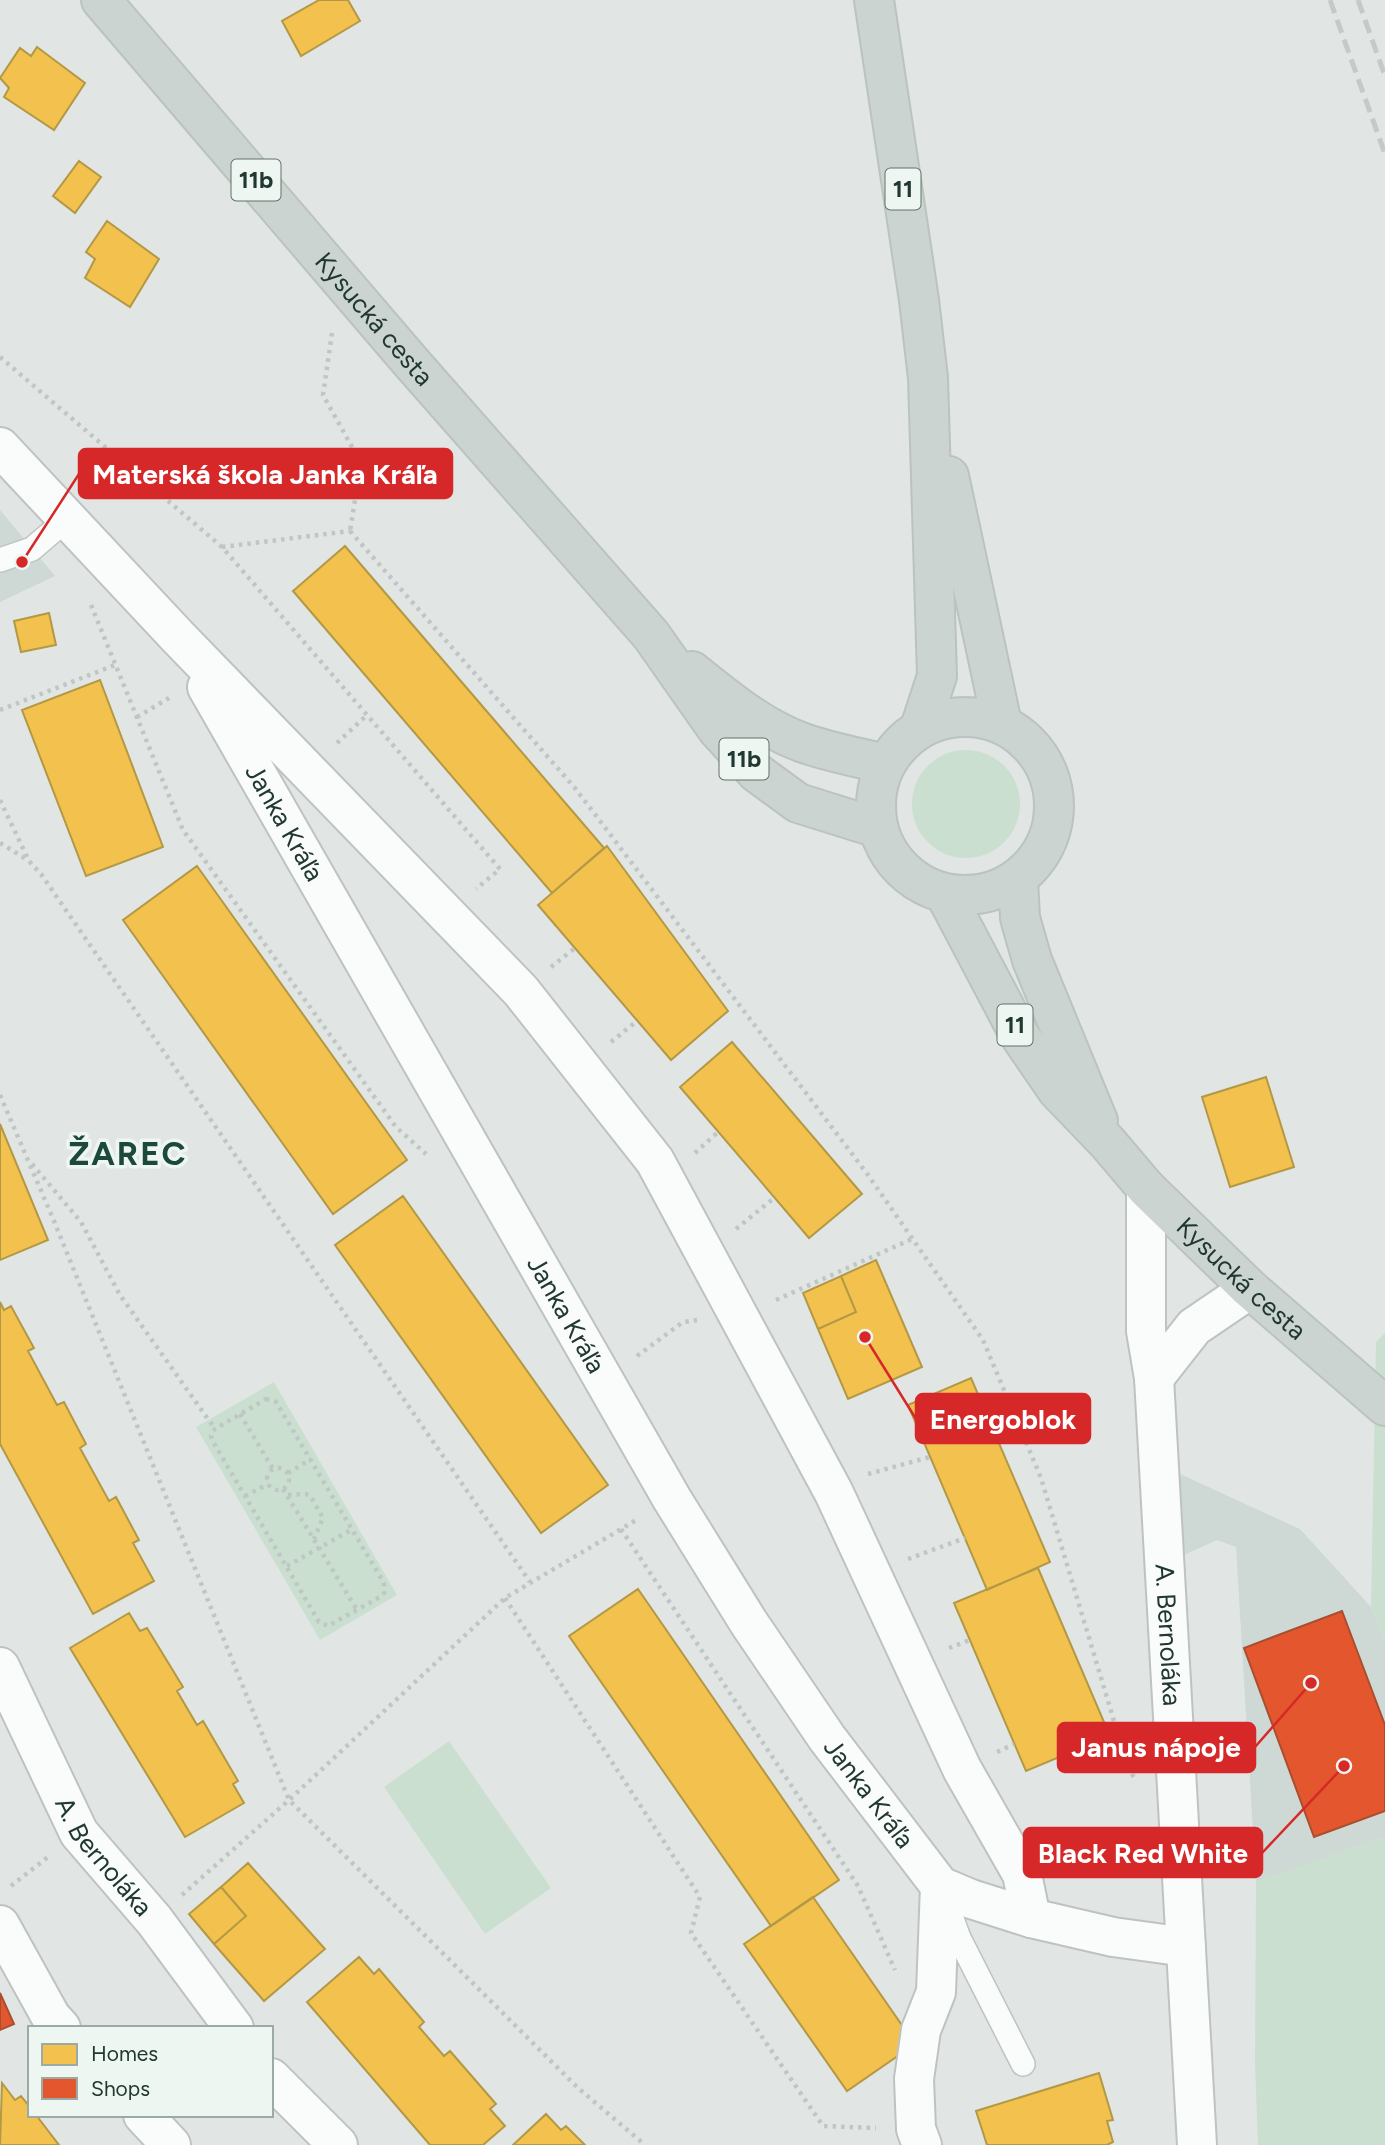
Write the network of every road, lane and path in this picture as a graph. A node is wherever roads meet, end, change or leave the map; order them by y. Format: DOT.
graph roads {
  1 [pos="101,0"];
  2 [pos="874,0"];
  3 [pos="332,330"];
  4 [pos="0,357"];
  5 [pos="928,378"];
  6 [pos="0,447"];
  7 [pos="66,519"];
  8 [pos="350,531"];
  9 [pos="222,547"];
  10 [pos="0,561"];
  11 [pos="89,602"];
  12 [pos="651,635"];
  13 [pos="178,637"];
  14 [pos="115,665"];
  15 [pos="0,710"];
  16 [pos="1002,724"];
  17 [pos="920,728"];
  18 [pos="885,764"];
  19 [pos="0,800"];
  20 [pos="878,828"];
  21 [pos="0,843"];
  22 [pos="29,860"];
  23 [pos="500,869"];
  24 [pos="1018,879"];
  25 [pos="945,894"];
  26 [pos="0,1095"];
  27 [pos="1107,1142"];
  28 [pos="27,1158"];
  29 [pos="436,1163"];
  30 [pos="1146,1188"];
  31 [pos="775,1198"];
  32 [pos="912,1239"];
  33 [pos="705,1254"];
  34 [pos="1251,1289"];
  35 [pos="739,1317"];
  36 [pos="1154,1378"];
  37 [pos="604,1381"];
  38 [pos="1385,1406"];
  39 [pos="240,1414"];
  40 [pos="215,1429"];
  41 [pos="930,1457"];
  42 [pos="311,1459"];
  43 [pos="273,1469"];
  44 [pos="288,1474"];
  45 [pos="268,1484"];
  46 [pos="830,1485"];
  47 [pos="283,1489"];
  48 [pos="288,1495"];
  49 [pos="245,1496"];
  50 [pos="672,1499"];
  51 [pos="621,1529"];
  52 [pos="351,1530"];
  53 [pos="965,1538"];
  54 [pos="313,1539"];
  55 [pos="319,1549"];
  56 [pos="287,1566"];
  57 [pos="871,1573"];
  58 [pos="530,1582"];
  59 [pos="505,1598"];
  60 [pos="357,1610"];
  61 [pos="0,1667"];
  62 [pos="1139,1786"];
  63 [pos="289,1800"];
  64 [pos="79,1833"];
  65 [pos="940,1886"];
  66 [pos="10,1887"];
  67 [pos="1031,1918"];
  68 [pos="154,1920"];
  69 [pos="0,1925"];
  70 [pos="1186,1947"];
  71 [pos="59,2026"];
  72 [pos="233,2026"];
  73 [pos="921,2030"];
  74 [pos="1023,2064"];
  75 [pos="273,2080"];
  76 [pos="145,2117"];
  77 [pos="919,2137"];
  78 [pos="172,2145"];
  79 [pos="338,2145"];
  80 [pos="645,2145"];
  81 [pos="1198,2145"];
  1 -- 12 [label="main road, Kysucká cesta / 11b"];
  2 -- 5 [label="main road, 11"];
  3 -- 8 [label="path"];
  4 -- 9 [label="path"];
  5 -- 16 [label="main road, 11"];
  5 -- 17 [label="main road, 11"];
  6 -- 7 [label="street, Janka Kráľa"];
  7 -- 10 [label="lane"];
  7 -- 13 [label="street, Janka Kráľa"];
  8 -- 9 [label="path"];
  8 -- 32 [label="path"];
  9 -- 23 [label="path"];
  11 -- 14 [label="path"];
  12 -- 18 [label="main road, Kysucká cesta / 11b"];
  12 -- 20 [label="main road, Kysucká cesta / 11b"];
  13 -- 33 [label="street, Janka Kráľa"];
  13 -- 37 [label="street, Janka Kráľa"];
  14 -- 15 [label="path"];
  14 -- 29 [label="path"];
  16 -- 17 [label="main road, 11"];
  16 -- 24 [label="main road, 11"];
  17 -- 18 [label="main road, 11"];
  18 -- 20 [label="main road, 11"];
  19 -- 22 [label="path"];
  20 -- 25 [label="main road, 11"];
  21 -- 22 [label="path"];
  22 -- 58 [label="path"];
  24 -- 25 [label="main road, 11"];
  24 -- 27 [label="main road, Kysucká cesta / 11"];
  25 -- 27 [label="main road, Kysucká cesta / 11"];
  26 -- 28 [label="path"];
  27 -- 30 [label="main road, Kysucká cesta / 11"];
  28 -- 40 [label="path"];
  28 -- 63 [label="path"];
  30 -- 34 [label="main road, Kysucká cesta / 11"];
  30 -- 36 [label="street, A. Bernoláka"];
  31 -- 33 [label="path"];
  32 -- 35 [label="path"];
  32 -- 62 [label="path"];
  33 -- 35 [label="street, Janka Kráľa"];
  34 -- 36 [label="street"];
  34 -- 38 [label="main road, Kysucká cesta / 11"];
  35 -- 37 [label="path"];
  35 -- 46 [label="street, Janka Kráľa"];
  36 -- 70 [label="street, A. Bernoláka"];
  37 -- 50 [label="street, Janka Kráľa"];
  39 -- 40 [label="path"];
  39 -- 42 [label="path"];
  39 -- 43 [label="path"];
  40 -- 49 [label="path"];
  41 -- 46 [label="path"];
  42 -- 44 [label="path"];
  42 -- 52 [label="path"];
  43 -- 44 [label="path"];
  43 -- 45 [label="path"];
  44 -- 47 [label="path"];
  45 -- 47 [label="path"];
  45 -- 49 [label="path"];
  46 -- 57 [label="street, Janka Kráľa"];
  47 -- 48 [label="path"];
  48 -- 54 [label="path"];
  48 -- 54 [label="path"];
  49 -- 56 [label="path"];
  50 -- 51 [label="path"];
  50 -- 65 [label="street, Janka Kráľa"];
  51 -- 58 [label="path"];
  51 -- 73 [label="path"];
  52 -- 55 [label="path"];
  52 -- 60 [label="path"];
  53 -- 57 [label="path"];
  54 -- 55 [label="path"];
  55 -- 56 [label="path"];
  55 -- 60 [label="path"];
  56 -- 60 [label="path"];
  57 -- 67 [label="street, Janka Kráľa"];
  58 -- 59 [label="path"];
  59 -- 63 [label="path"];
  59 -- 77 [label="path"];
  61 -- 64 [label="street, A. Bernoláka"];
  63 -- 68 [label="path"];
  63 -- 80 [label="path"];
  64 -- 66 [label="path"];
  64 -- 68 [label="street, A. Bernoláka"];
  65 -- 67 [label="street"];
  65 -- 73 [label="street"];
  65 -- 74 [label="lane"];
  67 -- 70 [label="street"];
  68 -- 72 [label="street, A. Bernoláka"];
  69 -- 71 [label="street"];
  70 -- 81 [label="street, A. Bernoláka"];
  73 -- 77 [label="street"];
  75 -- 79 [label="street"];
  76 -- 78 [label="street"];
}
